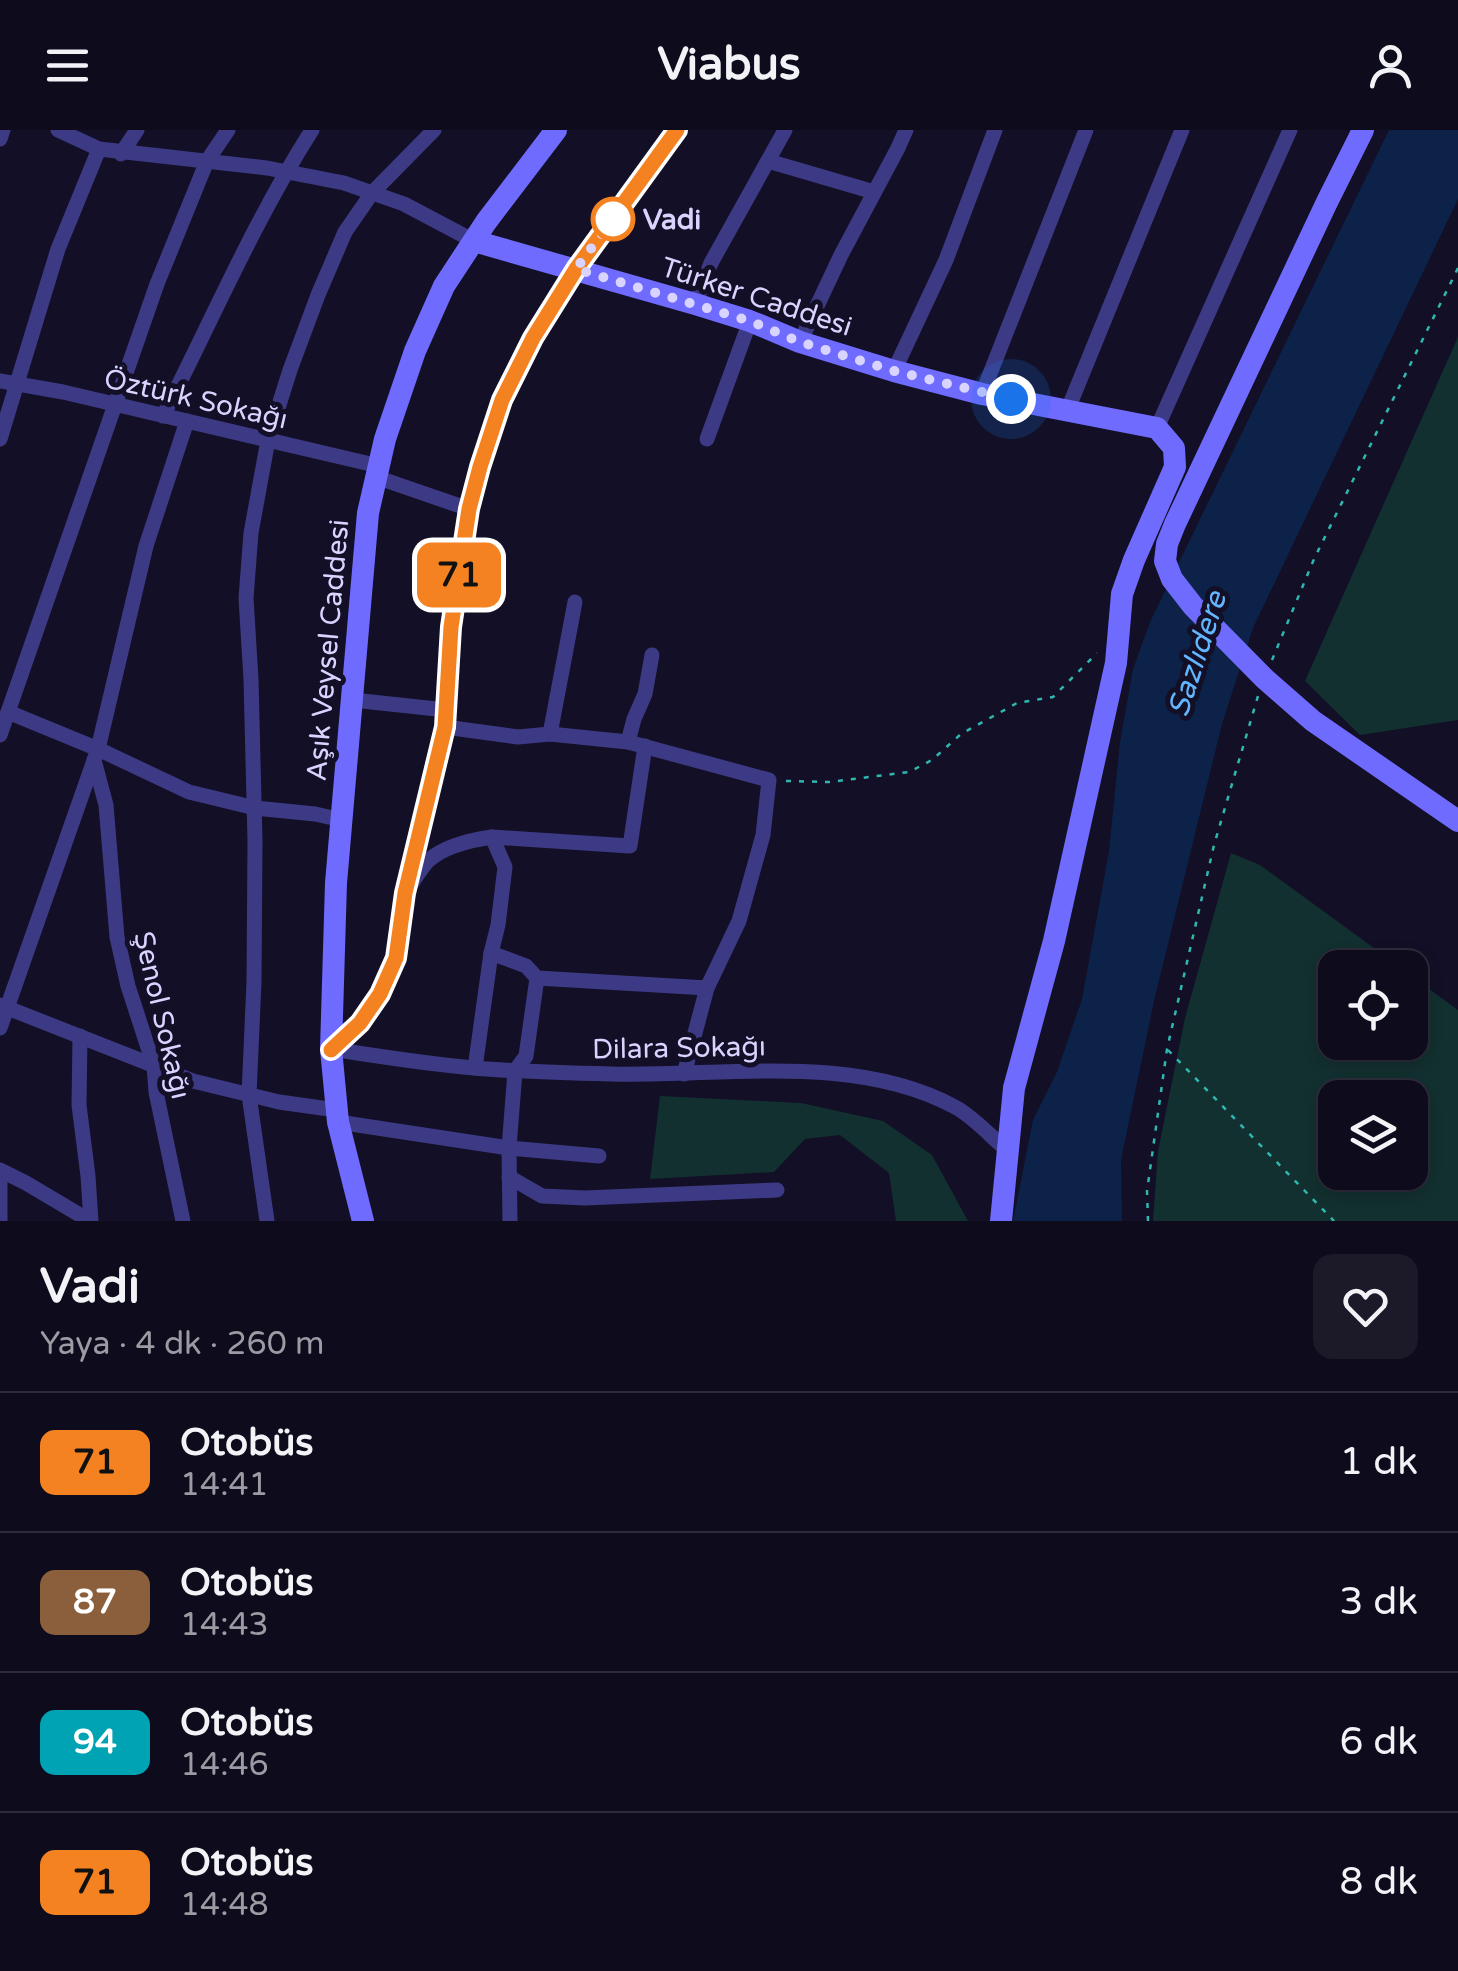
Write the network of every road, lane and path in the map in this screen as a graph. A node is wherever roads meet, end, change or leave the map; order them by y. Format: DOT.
graph roads {
  1 [pos="2,130"];
  2 [pos="58,130"];
  3 [pos="137,130"];
  4 [pos="228,130"];
  5 [pos="312,130"];
  6 [pos="434,130"];
  7 [pos="556,130"];
  8 [pos="677,130"];
  9 [pos="785,130"];
  10 [pos="906,130"];
  11 [pos="996,130"];
  12 [pos="1086,130"];
  13 [pos="1182,130"];
  14 [pos="1290,130"];
  15 [pos="1364,130"];
  16 [pos="0,138"];
  17 [pos="99,150"];
  18 [pos="121,154"];
  19 [pos="208,160"];
  20 [pos="768,161"];
  21 [pos="285,172"];
  22 [pos="874,192"];
  23 [pos="372,193"];
  24 [pos="474,241"];
  25 [pos="1458,268"];
  26 [pos="576,269"];
  27 [pos="695,304"];
  28 [pos="750,321"];
  29 [pos="800,342"];
  30 [pos="894,371"];
  31 [pos="0,381"];
  32 [pos="18,384"];
  33 [pos="982,394"];
  34 [pos="114,404"];
  35 [pos="1068,409"];
  36 [pos="163,416"];
  37 [pos="187,422"];
  38 [pos="1156,428"];
  39 [pos="0,439"];
  40 [pos="707,439"];
  41 [pos="268,440"];
  42 [pos="378,472"];
  43 [pos="469,509"];
  44 [pos="576,602"];
  45 [pos="1096,653"];
  46 [pos="652,654"];
  47 [pos="1265,679"];
  48 [pos="353,700"];
  49 [pos="446,710"];
  50 [pos="8,712"];
  51 [pos="445,727"];
  52 [pos="550,734"];
  53 [pos="0,735"];
  54 [pos="628,742"];
  55 [pos="645,746"];
  56 [pos="96,754"];
  57 [pos="769,780"];
  58 [pos="254,808"];
  59 [pos="342,820"];
  60 [pos="1458,820"];
  61 [pos="492,837"];
  62 [pos="405,893"];
  63 [pos="490,953"];
  64 [pos="537,978"];
  65 [pos="707,988"];
  66 [pos="4,1006"];
  67 [pos="0,1028"];
  68 [pos="80,1036"];
  69 [pos="1167,1049"];
  70 [pos="331,1050"];
  71 [pos="154,1066"];
  72 [pos="475,1068"];
  73 [pos="515,1071"];
  74 [pos="684,1074"];
  75 [pos="250,1095"];
  76 [pos="337,1116"];
  77 [pos="509,1148"];
  78 [pos="1008,1151"];
  79 [pos="598,1156"];
  80 [pos="0,1170"];
  81 [pos="510,1177"];
  82 [pos="0,1179"];
  83 [pos="777,1190"];
  84 [pos="0,1221"];
  85 [pos="90,1221"];
  86 [pos="183,1221"];
  87 [pos="268,1221"];
  88 [pos="363,1221"];
  89 [pos="510,1221"];
  90 [pos="1001,1221"];
  91 [pos="1148,1221"];
  92 [pos="1334,1221"];
  1 -- 16 [label="street"];
  2 -- 17 [label="street, Türker Caddesi"];
  3 -- 18 [label="street"];
  4 -- 19 [label="street"];
  5 -- 21 [label="street"];
  6 -- 23 [label="street"];
  7 -- 24 [label="street, Aşık Veysel Caddesi"];
  8 -- 26 [label="street"];
  9 -- 20 [label="street"];
  10 -- 22 [label="street"];
  11 -- 30 [label="street"];
  12 -- 33 [label="street"];
  13 -- 35 [label="street"];
  14 -- 38 [label="street"];
  15 -- 47 [label="street"];
  17 -- 18 [label="street, Türker Caddesi"];
  17 -- 32 [label="street"];
  18 -- 19 [label="street, Türker Caddesi"];
  19 -- 21 [label="street, Türker Caddesi"];
  19 -- 34 [label="street"];
  20 -- 22 [label="street"];
  20 -- 27 [label="street"];
  21 -- 23 [label="street, Türker Caddesi"];
  21 -- 36 [label="street"];
  22 -- 29 [label="street"];
  23 -- 24 [label="street, Türker Caddesi"];
  23 -- 41 [label="street"];
  24 -- 26 [label="street, Türker Caddesi"];
  24 -- 42 [label="street, Aşık Veysel Caddesi"];
  25 -- 47 [label="path"];
  26 -- 27 [label="street, Türker Caddesi"];
  26 -- 43 [label="street"];
  27 -- 28 [label="street, Türker Caddesi"];
  28 -- 29 [label="street, Türker Caddesi"];
  28 -- 40 [label="street"];
  29 -- 30 [label="street, Türker Caddesi"];
  30 -- 33 [label="street, Türker Caddesi"];
  31 -- 32 [label="street, Öztürk Sokağı"];
  32 -- 34 [label="street, Öztürk Sokağı"];
  32 -- 39 [label="street"];
  33 -- 35 [label="street, Türker Caddesi"];
  34 -- 36 [label="street, Öztürk Sokağı"];
  34 -- 50 [label="street"];
  35 -- 38 [label="street, Türker Caddesi"];
  36 -- 37 [label="street, Öztürk Sokağı"];
  37 -- 41 [label="street, Öztürk Sokağı"];
  37 -- 56 [label="street"];
  38 -- 78 [label="street"];
  41 -- 42 [label="street, Öztürk Sokağı"];
  41 -- 58 [label="street"];
  42 -- 43 [label="street, Öztürk Sokağı"];
  42 -- 48 [label="street, Aşık Veysel Caddesi"];
  43 -- 49 [label="street"];
  44 -- 52 [label="street"];
  45 -- 57 [label="path"];
  46 -- 54 [label="street"];
  47 -- 60 [label="street"];
  47 -- 69 [label="path"];
  48 -- 49 [label="street"];
  48 -- 59 [label="street, Aşık Veysel Caddesi"];
  49 -- 51 [label="street"];
  50 -- 53 [label="street"];
  50 -- 56 [label="street"];
  51 -- 52 [label="street"];
  51 -- 62 [label="street"];
  52 -- 54 [label="street"];
  54 -- 55 [label="street"];
  55 -- 57 [label="street"];
  55 -- 61 [label="street"];
  56 -- 58 [label="street"];
  56 -- 66 [label="street"];
  56 -- 71 [label="street, Şenol Sokağı"];
  57 -- 65 [label="street"];
  58 -- 59 [label="street"];
  58 -- 75 [label="street"];
  59 -- 70 [label="street, Aşık Veysel Caddesi"];
  61 -- 62 [label="street"];
  61 -- 63 [label="street"];
  62 -- 70 [label="street"];
  63 -- 64 [label="street"];
  63 -- 72 [label="street"];
  64 -- 65 [label="street"];
  64 -- 73 [label="street"];
  65 -- 74 [label="street"];
  66 -- 67 [label="street"];
  66 -- 68 [label="street"];
  68 -- 71 [label="street"];
  68 -- 85 [label="street"];
  69 -- 91 [label="path"];
  69 -- 92 [label="path"];
  70 -- 72 [label="street, Dilara Sokağı"];
  70 -- 76 [label="street, Aşık Veysel Caddesi"];
  71 -- 75 [label="street"];
  71 -- 86 [label="street, Şenol Sokağı"];
  72 -- 73 [label="street, Dilara Sokağı"];
  73 -- 74 [label="street, Dilara Sokağı"];
  73 -- 77 [label="street"];
  74 -- 78 [label="street, Dilara Sokağı"];
  75 -- 76 [label="street"];
  75 -- 87 [label="street"];
  76 -- 77 [label="street"];
  76 -- 88 [label="street, Aşık Veysel Caddesi"];
  77 -- 79 [label="street"];
  77 -- 81 [label="street"];
  78 -- 90 [label="street"];
  80 -- 85 [label="street"];
  81 -- 83 [label="street"];
  81 -- 89 [label="street"];
  82 -- 84 [label="street"];
}
